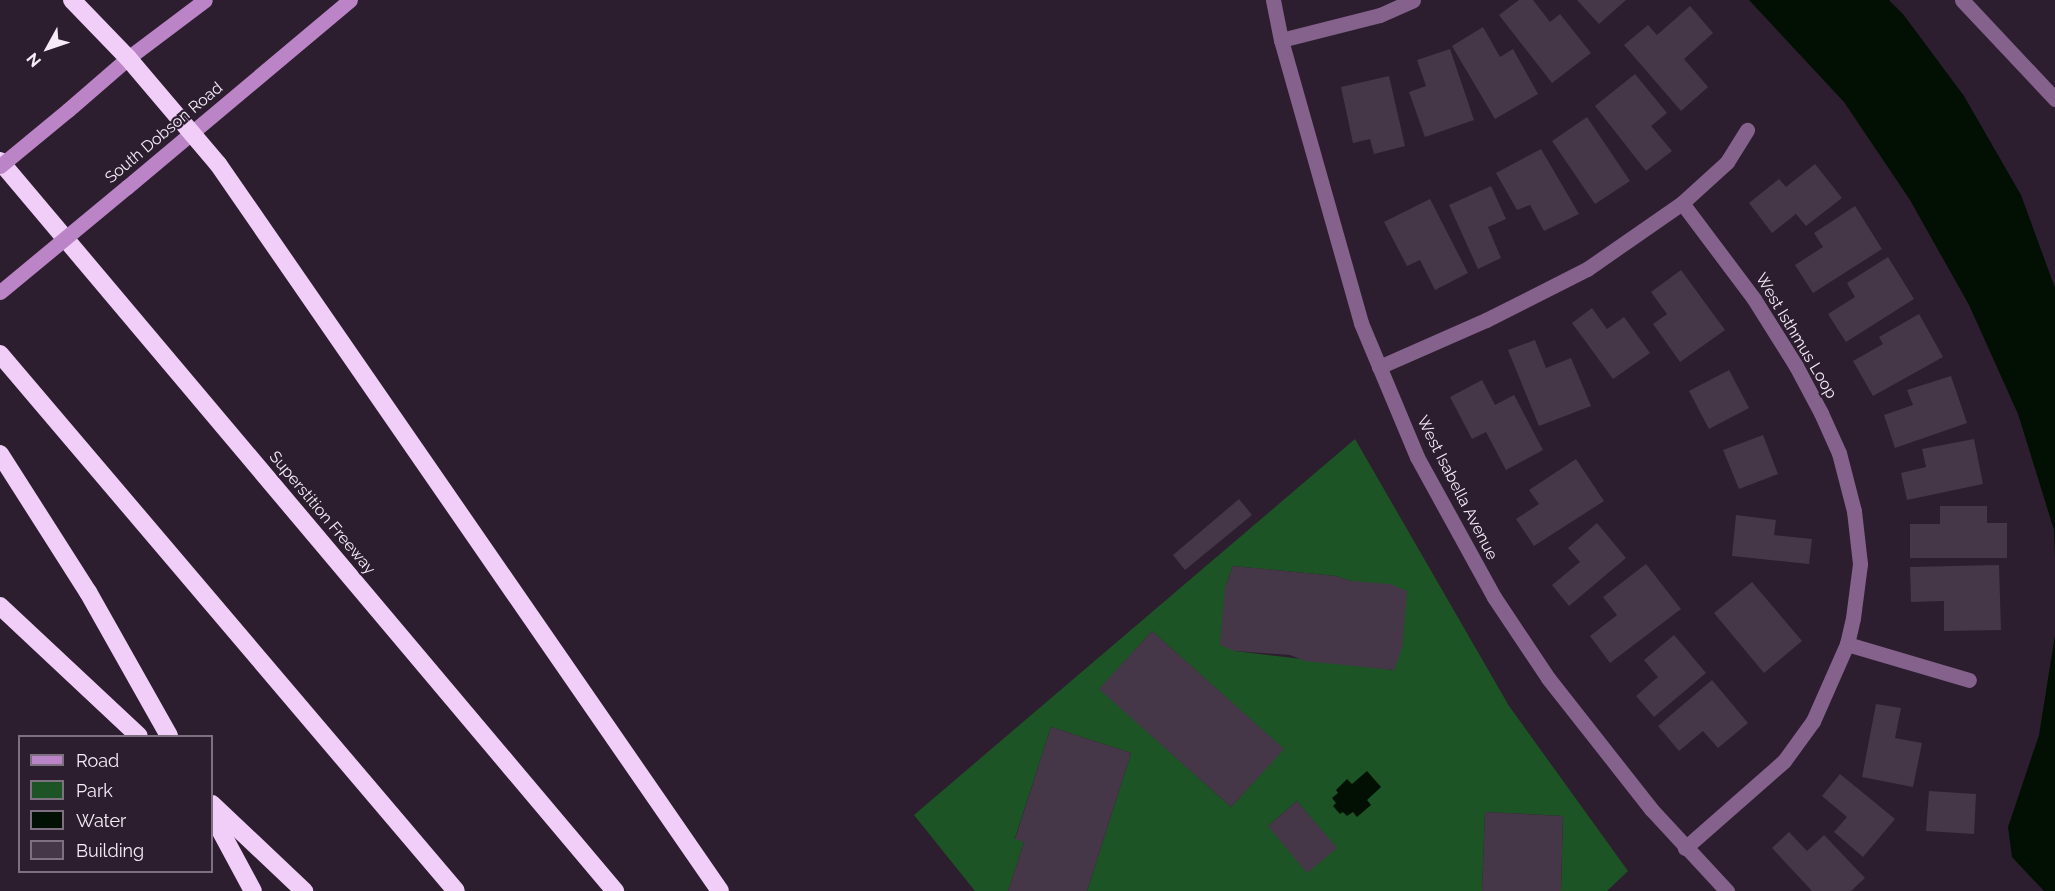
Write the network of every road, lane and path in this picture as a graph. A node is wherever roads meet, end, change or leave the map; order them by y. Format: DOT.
graph roads {
  1 [pos="72,0"];
  2 [pos="205,0"];
  3 [pos="350,0"];
  4 [pos="1273,0"];
  5 [pos="1413,0"];
  6 [pos="1962,0"];
  7 [pos="1281,40"];
  8 [pos="128,58"];
  9 [pos="2055,99"];
  10 [pos="1747,130"];
  11 [pos="192,132"];
  12 [pos="0,160"];
  13 [pos="0,166"];
  14 [pos="1682,203"];
  15 [pos="0,292"];
  16 [pos="0,354"];
  17 [pos="1379,367"];
  18 [pos="0,454"];
  19 [pos="0,606"];
  20 [pos="1847,644"];
  21 [pos="1969,680"];
  22 [pos="138,735"];
  23 [pos="168,735"];
  24 [pos="213,805"];
  25 [pos="213,817"];
  26 [pos="1685,848"];
  27 [pos="253,891"];
  28 [pos="304,891"];
  29 [pos="456,891"];
  30 [pos="615,891"];
  31 [pos="720,891"];
  32 [pos="1727,891"];
  1 -- 8 [label="highway"];
  2 -- 8 [label="main road"];
  3 -- 11 [label="main road, South Dobson Road"];
  4 -- 7 [label="street, West Isabella Avenue"];
  5 -- 7 [label="street"];
  6 -- 9 [label="street"];
  7 -- 17 [label="street, West Isabella Avenue"];
  8 -- 11 [label="highway"];
  8 -- 13 [label="main road, bridge"];
  10 -- 14 [label="street"];
  11 -- 15 [label="main road, South Dobson Road, bridge"];
  11 -- 31 [label="highway"];
  12 -- 30 [label="highway, Superstition Freeway"];
  14 -- 17 [label="street"];
  14 -- 20 [label="street, West Isthmus Loop"];
  16 -- 29 [label="highway"];
  17 -- 26 [label="street, West Isabella Avenue"];
  18 -- 23 [label="highway"];
  19 -- 22 [label="highway"];
  20 -- 21 [label="street"];
  20 -- 26 [label="street, West Isthmus Loop"];
  24 -- 28 [label="highway"];
  25 -- 27 [label="highway"];
  26 -- 32 [label="street, West Isabella Avenue"];
}
